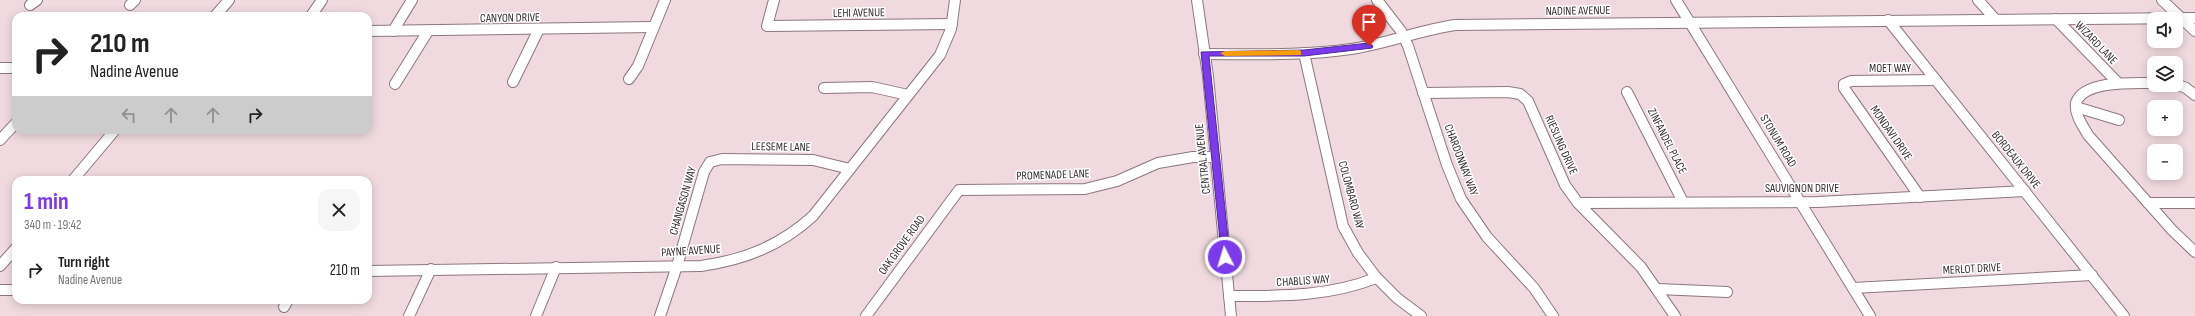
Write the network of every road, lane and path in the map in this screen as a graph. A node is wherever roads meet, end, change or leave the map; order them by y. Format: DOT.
graph roads {
  1 [pos="229,0"];
  2 [pos="322,0"];
  3 [pos="412,0"];
  4 [pos="665,0"];
  5 [pos="774,0"];
  6 [pos="955,0"];
  7 [pos="1197,0"];
  8 [pos="1377,0"];
  9 [pos="1676,0"];
  10 [pos="1978,0"];
  11 [pos="2162,0"];
  12 [pos="218,12"];
  13 [pos="313,12"];
  14 [pos="2175,12"];
  15 [pos="2147,18"];
  16 [pos="2183,18"];
  17 [pos="2195,18"];
  18 [pos="2056,19"];
  19 [pos="2183,19"];
  20 [pos="1888,20"];
  21 [pos="1995,20"];
  22 [pos="1689,22"];
  23 [pos="952,24"];
  24 [pos="653,26"];
  25 [pos="539,29"];
  26 [pos="372,31"];
  27 [pos="393,31"];
  28 [pos="2195,31"];
  29 [pos="428,32"];
  30 [pos="1403,36"];
  31 [pos="1304,53"];
  32 [pos="1204,54"];
  33 [pos="0,68"];
  34 [pos="12,68"];
  35 [pos="629,80"];
  36 [pos="1936,80"];
  37 [pos="513,82"];
  38 [pos="2118,83"];
  39 [pos="2147,83"];
  40 [pos="395,84"];
  41 [pos="1844,84"];
  42 [pos="824,88"];
  43 [pos="2183,88"];
  44 [pos="1627,92"];
  45 [pos="1423,93"];
  46 [pos="908,95"];
  47 [pos="2195,95"];
  48 [pos="2076,107"];
  49 [pos="2119,120"];
  50 [pos="12,126"];
  51 [pos="112,134"];
  52 [pos="0,140"];
  53 [pos="1216,157"];
  54 [pos="710,162"];
  55 [pos="850,168"];
  56 [pos="76,176"];
  57 [pos="959,190"];
  58 [pos="2025,191"];
  59 [pos="1920,197"];
  60 [pos="1799,201"];
  61 [pos="1683,202"];
  62 [pos="2195,202"];
  63 [pos="1578,203"];
  64 [pos="2148,203"];
  65 [pos="12,252"];
  66 [pos="2195,252"];
  67 [pos="0,266"];
  68 [pos="677,266"];
  69 [pos="556,267"];
  70 [pos="430,269"];
  71 [pos="372,271"];
  72 [pos="2092,275"];
  73 [pos="1376,278"];
  74 [pos="1853,288"];
  75 [pos="1658,289"];
  76 [pos="0,290"];
  77 [pos="12,290"];
  78 [pos="1727,292"];
  79 [pos="1229,296"];
  80 [pos="409,316"];
  81 [pos="536,316"];
  82 [pos="660,316"];
  83 [pos="866,316"];
  84 [pos="1231,316"];
  85 [pos="1421,316"];
  86 [pos="1553,316"];
  87 [pos="1674,316"];
  88 [pos="1870,316"];
  89 [pos="2124,316"];
  1 -- 12 [label="street"];
  2 -- 13 [label="street"];
  3 -- 27 [label="street"];
  4 -- 24 [label="street"];
  5 -- 23 [label="street, LEHI AVENUE"];
  6 -- 23 [label="street, PAYNE AVENUE"];
  7 -- 32 [label="street, CENTRAL AVENUE"];
  8 -- 30 [label="street, CHARDONNAY WAY"];
  9 -- 22 [label="street, STONUM ROAD"];
  10 -- 21 [label="street"];
  11 -- 14 [label="street"];
  15 -- 18 [label="street, NADINE AVENUE"];
  16 -- 17 [label="street, NADINE AVENUE"];
  18 -- 21 [label="street, NADINE AVENUE"];
  18 -- 38 [label="street, WIZARD LANE"];
  19 -- 28 [label="street"];
  20 -- 21 [label="street, NADINE AVENUE"];
  20 -- 22 [label="street, NADINE AVENUE"];
  20 -- 36 [label="street, BORDEAUX DRIVE"];
  22 -- 30 [label="street, NADINE AVENUE"];
  22 -- 60 [label="street, STONUM ROAD"];
  23 -- 46 [label="street, PAYNE AVENUE"];
  24 -- 25 [label="street, CANYON DRIVE"];
  24 -- 35 [label="street"];
  25 -- 29 [label="street, CANYON DRIVE"];
  25 -- 37 [label="street"];
  26 -- 27 [label="street, CANYON DRIVE"];
  27 -- 29 [label="street, CANYON DRIVE"];
  29 -- 40 [label="street"];
  30 -- 31 [label="street, NADINE AVENUE"];
  30 -- 45 [label="street, CHARDONNAY WAY"];
  31 -- 32 [label="street, NADINE AVENUE"];
  31 -- 73 [label="street, COLOMBARD WAY"];
  32 -- 53 [label="street, CENTRAL AVENUE"];
  33 -- 34 [label="street"];
  36 -- 41 [label="street, MOET WAY"];
  36 -- 58 [label="street, BORDEAUX DRIVE"];
  38 -- 39 [label="street"];
  38 -- 48 [label="street"];
  41 -- 59 [label="street, MONDAVI DRIVE"];
  42 -- 46 [label="street"];
  43 -- 47 [label="street"];
  44 -- 61 [label="street, ZINFANDEL PLACE"];
  45 -- 63 [label="street, RIESLING DRIVE"];
  45 -- 86 [label="street, CHARDONNAY WAY"];
  46 -- 55 [label="street, PAYNE AVENUE"];
  48 -- 49 [label="street"];
  48 -- 64 [label="street"];
  50 -- 52 [label="street"];
  51 -- 56 [label="street"];
  53 -- 57 [label="street, PROMENADE LANE"];
  53 -- 79 [label="street, CENTRAL AVENUE"];
  54 -- 55 [label="street, LEESEME LANE"];
  54 -- 68 [label="street, CHANGASON WAY"];
  55 -- 68 [label="street, PAYNE AVENUE"];
  57 -- 83 [label="street, OAK GROVE ROAD"];
  58 -- 59 [label="street, SAUVIGNON DRIVE"];
  58 -- 72 [label="street, BORDEAUX DRIVE"];
  59 -- 60 [label="street, SAUVIGNON DRIVE"];
  60 -- 61 [label="street, SAUVIGNON DRIVE"];
  60 -- 74 [label="street, STONUM ROAD"];
  61 -- 63 [label="street, SAUVIGNON DRIVE"];
  62 -- 64 [label="street"];
  63 -- 75 [label="street, RIESLING DRIVE"];
  64 -- 66 [label="street"];
  65 -- 67 [label="street"];
  68 -- 69 [label="street, PAYNE AVENUE"];
  68 -- 82 [label="street, CHANGASON WAY"];
  69 -- 70 [label="street, PAYNE AVENUE"];
  69 -- 81 [label="street"];
  70 -- 71 [label="street, PAYNE AVENUE"];
  70 -- 80 [label="street"];
  72 -- 74 [label="street, MERLOT DRIVE"];
  72 -- 89 [label="street, BORDEAUX DRIVE"];
  73 -- 79 [label="street, CHABLIS WAY"];
  73 -- 85 [label="street, COLOMBARD WAY"];
  74 -- 88 [label="street, STONUM ROAD"];
  75 -- 78 [label="street"];
  75 -- 87 [label="street, RIESLING DRIVE"];
  76 -- 77 [label="street"];
  79 -- 84 [label="street, CENTRAL AVENUE"];
}
